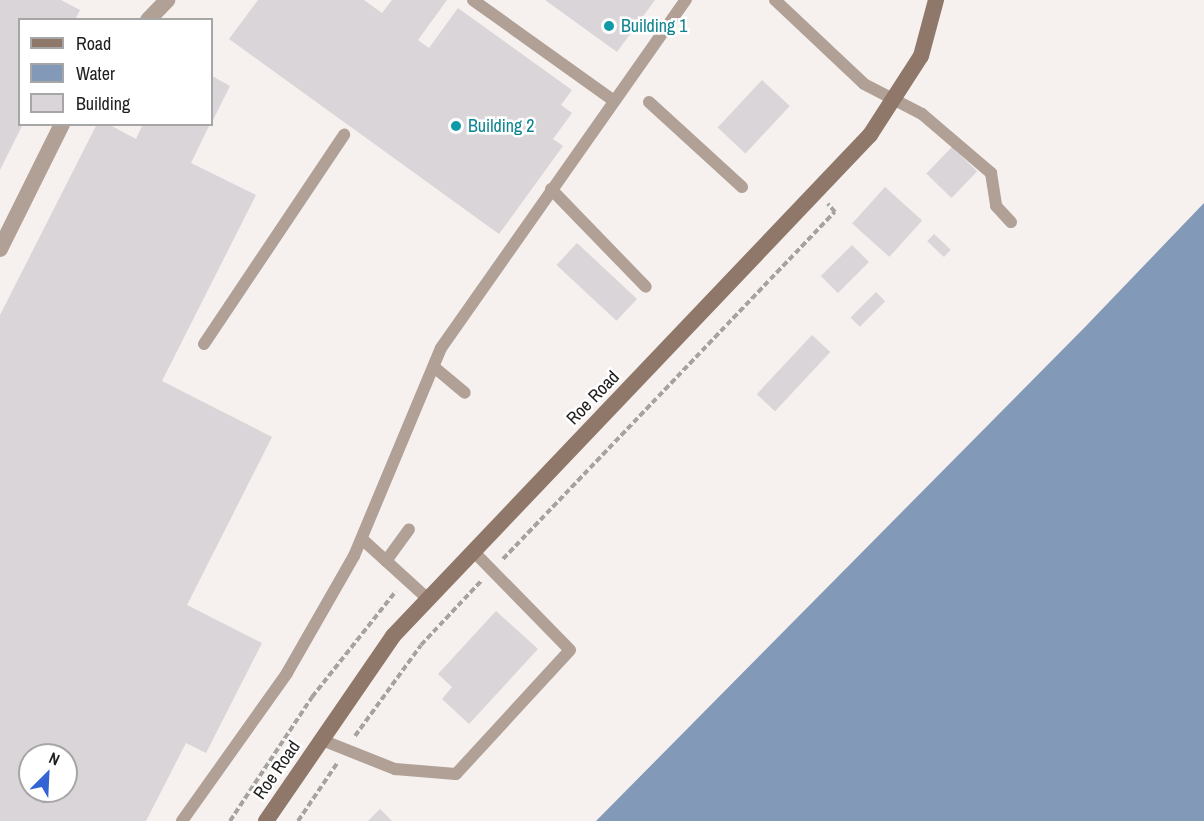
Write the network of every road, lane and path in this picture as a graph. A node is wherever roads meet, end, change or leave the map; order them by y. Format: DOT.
graph roads {
  1 [pos="167,0"];
  2 [pos="473,0"];
  3 [pos="686,0"];
  4 [pos="775,0"];
  5 [pos="936,0"];
  6 [pos="150,18"];
  7 [pos="614,101"];
  8 [pos="896,101"];
  9 [pos="649,102"];
  10 [pos="61,126"];
  11 [pos="344,135"];
  12 [pos="742,187"];
  13 [pos="551,189"];
  14 [pos="817,191"];
  15 [pos="1011,222"];
  16 [pos="0,249"];
  17 [pos="646,287"];
  18 [pos="204,344"];
  19 [pos="434,366"];
  20 [pos="465,393"];
  21 [pos="409,530"];
  22 [pos="362,539"];
  23 [pos="474,552"];
  24 [pos="386,561"];
  25 [pos="492,570"];
  26 [pos="407,580"];
  27 [pos="428,599"];
  28 [pos="322,740"];
  29 [pos="346,750"];
  30 [pos="182,821"];
  31 [pos="230,821"];
  32 [pos="266,821"];
  33 [pos="298,821"];
  1 -- 6 [label="street"];
  2 -- 7 [label="lane"];
  3 -- 7 [label="lane"];
  4 -- 8 [label="lane"];
  5 -- 8 [label="main road, Roe Road"];
  7 -- 13 [label="lane"];
  8 -- 14 [label="main road, Roe Road"];
  8 -- 15 [label="lane"];
  9 -- 12 [label="lane"];
  10 -- 16 [label="street"];
  11 -- 18 [label="lane"];
  13 -- 17 [label="lane"];
  13 -- 19 [label="lane"];
  14 -- 23 [label="main road, Roe Road"];
  14 -- 25 [label="path"];
  19 -- 20 [label="lane"];
  19 -- 22 [label="lane"];
  21 -- 24 [label="lane"];
  22 -- 24 [label="lane"];
  22 -- 30 [label="lane"];
  23 -- 25 [label="lane"];
  23 -- 27 [label="main road, Roe Road"];
  24 -- 26 [label="lane"];
  25 -- 29 [label="path"];
  25 -- 29 [label="lane"];
  26 -- 27 [label="lane"];
  26 -- 31 [label="path"];
  27 -- 28 [label="main road, Roe Road"];
  28 -- 29 [label="lane"];
  28 -- 32 [label="main road, Roe Road"];
  29 -- 33 [label="path"];
}
